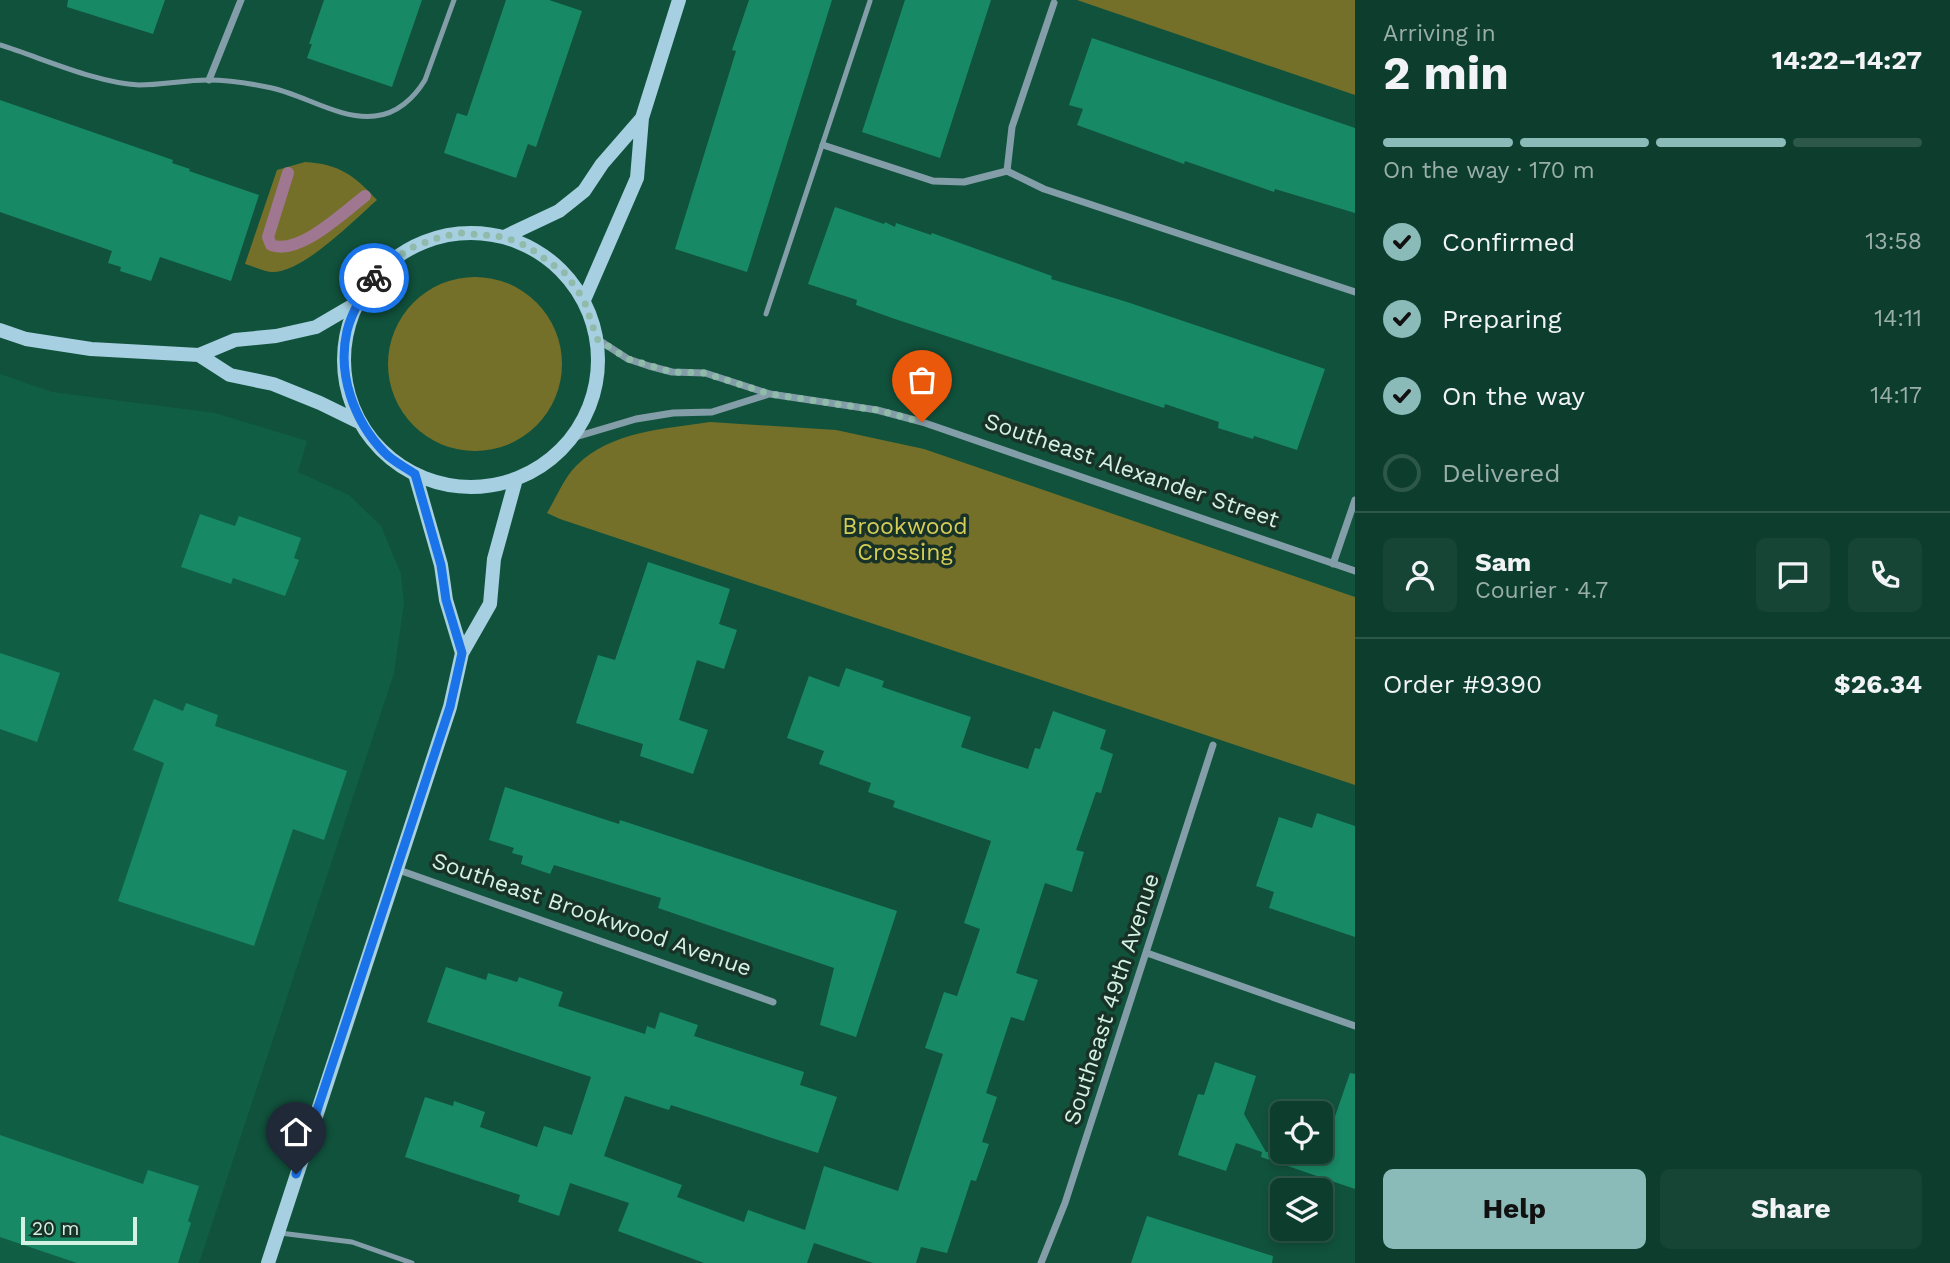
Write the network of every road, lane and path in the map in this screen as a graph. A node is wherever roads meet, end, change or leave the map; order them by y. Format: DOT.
graph roads {
  1 [pos="241,0"];
  2 [pos="454,0"];
  3 [pos="679,0"];
  4 [pos="870,1"];
  5 [pos="1054,3"];
  6 [pos="0,45"];
  7 [pos="209,80"];
  8 [pos="642,118"];
  9 [pos="823,145"];
  10 [pos="1007,171"];
  11 [pos="504,237"];
  12 [pos="1355,292"];
  13 [pos="584,300"];
  14 [pos="357,303"];
  15 [pos="766,314"];
  16 [pos="0,330"];
  17 [pos="597,339"];
  18 [pos="199,355"];
  19 [pos="770,394"];
  20 [pos="361,423"];
  21 [pos="572,438"];
  22 [pos="415,474"];
  23 [pos="516,480"];
  24 [pos="1355,500"];
  25 [pos="1333,564"];
  26 [pos="1355,571"];
  27 [pos="462,653"];
  28 [pos="1213,745"];
  29 [pos="396,869"];
  30 [pos="1147,953"];
  31 [pos="773,1002"];
  32 [pos="1355,1026"];
  33 [pos="277,1233"];
  34 [pos="268,1263"];
  35 [pos="412,1263"];
  36 [pos="1041,1263"];
  1 -- 7 [label="street"];
  2 -- 7 [label="lane"];
  3 -- 8 [label="street"];
  4 -- 9 [label="lane"];
  5 -- 10 [label="street"];
  6 -- 7 [label="lane"];
  8 -- 11 [label="street"];
  8 -- 13 [label="street"];
  9 -- 10 [label="street"];
  9 -- 15 [label="lane"];
  10 -- 12 [label="street"];
  11 -- 13 [label="street"];
  11 -- 14 [label="street"];
  13 -- 17 [label="street"];
  14 -- 18 [label="street"];
  14 -- 20 [label="street"];
  16 -- 18 [label="street"];
  17 -- 19 [label="street, Southeast Alexander Street"];
  17 -- 21 [label="street"];
  18 -- 20 [label="street"];
  19 -- 21 [label="street, Southeast Alexander Street"];
  19 -- 25 [label="street, Southeast Alexander Street"];
  20 -- 22 [label="street"];
  21 -- 23 [label="street"];
  22 -- 23 [label="street"];
  22 -- 27 [label="street, Southeast Brookwood Avenue"];
  23 -- 27 [label="street, Southeast Brookwood Avenue"];
  24 -- 25 [label="street"];
  25 -- 26 [label="street, Southeast Alexander Street"];
  27 -- 29 [label="street, Southeast Brookwood Avenue"];
  28 -- 30 [label="street, Southeast 49th Avenue"];
  29 -- 31 [label="street, Southeast Brookwood Avenue"];
  29 -- 33 [label="street, Southeast Brookwood Avenue"];
  30 -- 32 [label="street"];
  30 -- 36 [label="street, Southeast 49th Avenue"];
  33 -- 34 [label="street, Southeast Brookwood Avenue"];
  33 -- 35 [label="lane"];
}
